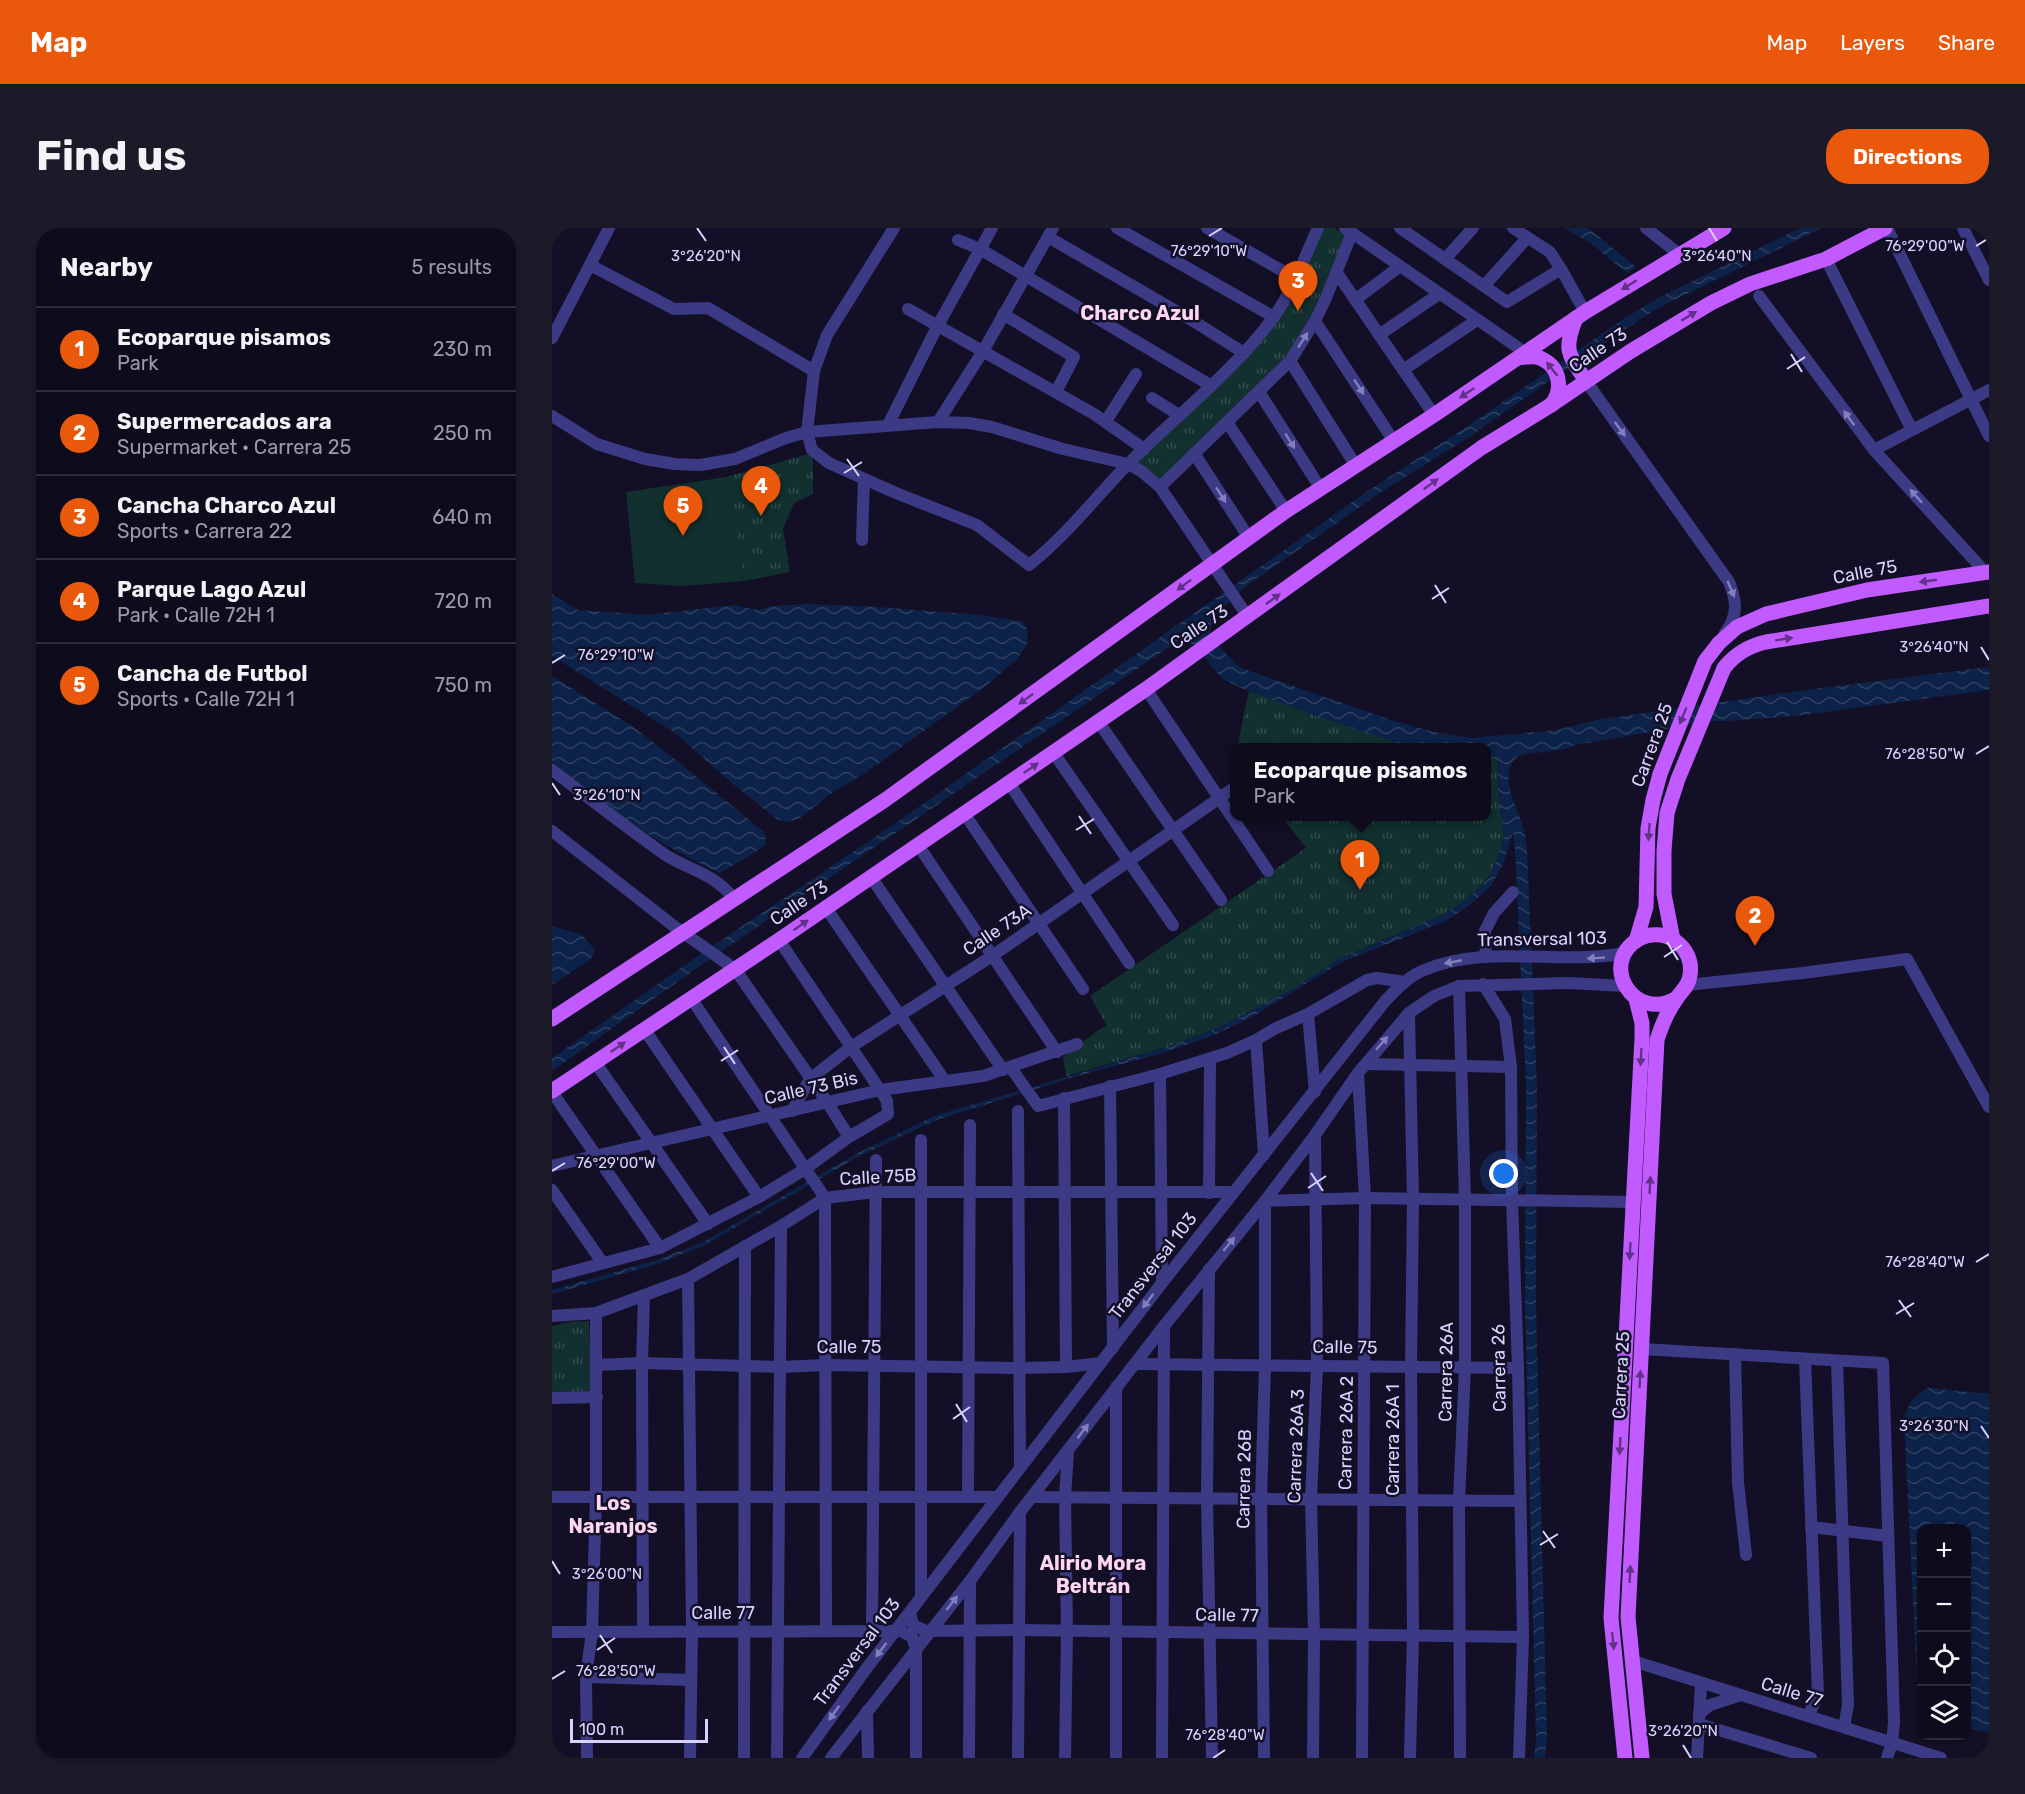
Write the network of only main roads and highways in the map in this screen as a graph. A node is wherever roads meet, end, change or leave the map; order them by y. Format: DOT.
graph roads {
  1 [pos="1724,228"];
  2 [pos="1886,228"];
  3 [pos="1577,321"];
  4 [pos="1525,356"];
  5 [pos="1582,375"];
  6 [pos="1555,398"];
  7 [pos="1987,572"];
  8 [pos="1989,606"];
  9 [pos="1750,620"];
  10 [pos="1673,940"];
  11 [pos="1636,941"];
  12 [pos="1677,998"];
  13 [pos="1636,999"];
  14 [pos="552,1019"];
  15 [pos="552,1091"];
  16 [pos="1625,1758"];
  17 [pos="1642,1758"];
  1 -- 3 [label="main road, one-way"];
  5 -- 2 [label="main road, Calle 73, one-way"];
  3 -- 4 [label="main road"];
  3 -- 5 [label="main road"];
  6 -- 4 [label="main road, one-way"];
  4 -- 14 [label="main road, one-way"];
  5 -- 6 [label="main road, Calle 73"];
  15 -- 6 [label="main road, Calle 73, one-way"];
  7 -- 9 [label="main road, Calle 75, one-way"];
  10 -- 8 [label="main road, Carrera 25, one-way"];
  9 -- 11 [label="main road, Carrera 25, one-way"];
  10 -- 11 [label="main road"];
  10 -- 12 [label="main road, Carrera 25"];
  11 -- 13 [label="main road, Carrera 25"];
  12 -- 13 [label="main road"];
  17 -- 12 [label="main road, Carrera 25, one-way"];
  13 -- 16 [label="main road, Carrera 25, one-way"];
}
